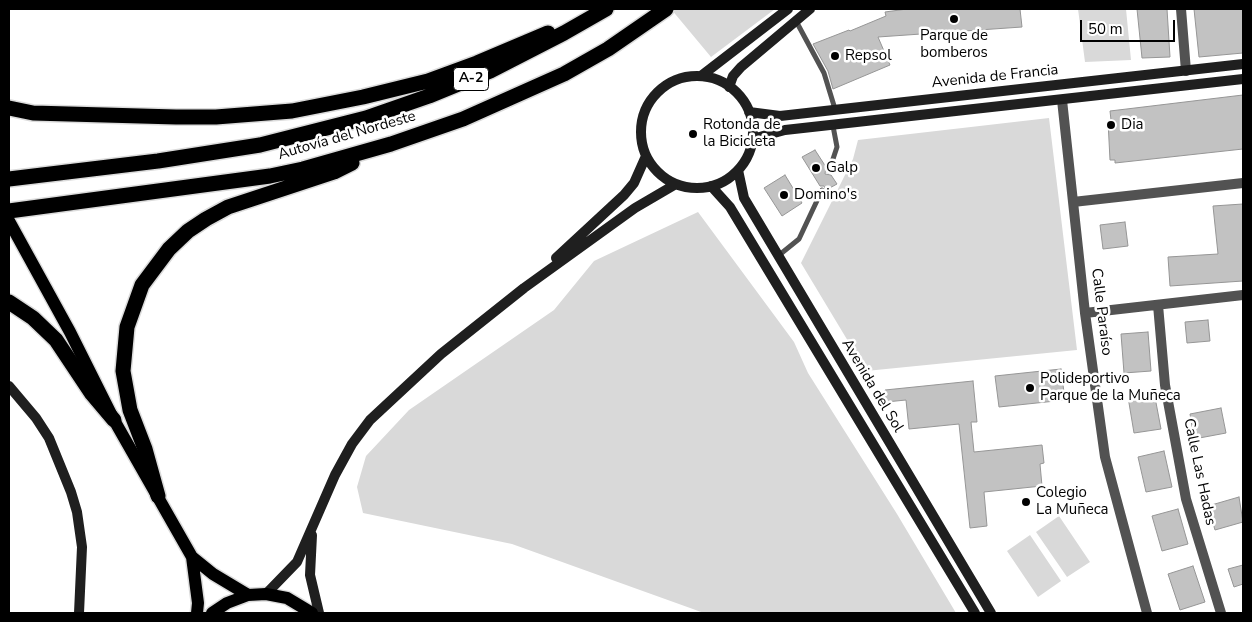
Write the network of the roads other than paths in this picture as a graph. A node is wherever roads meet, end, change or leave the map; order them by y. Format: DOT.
graph roads {
  1 [pos="666,9"];
  2 [pos="788,9"];
  3 [pos="810,9"];
  4 [pos="1181,9"];
  5 [pos="603,10"];
  6 [pos="796,21"];
  7 [pos="1243,64"];
  8 [pos="1186,71"];
  9 [pos="701,76"];
  10 [pos="1243,79"];
  11 [pos="729,87"];
  12 [pos="1062,100"];
  13 [pos="9,108"];
  14 [pos="835,110"];
  15 [pos="749,112"];
  16 [pos="834,126"];
  17 [pos="752,139"];
  18 [pos="391,144"];
  19 [pos="646,156"];
  20 [pos="738,170"];
  21 [pos="829,171"];
  22 [pos="9,179"];
  23 [pos="1243,183"];
  24 [pos="676,184"];
  25 [pos="711,186"];
  26 [pos="822,190"];
  27 [pos="1073,202"];
  28 [pos="9,211"];
  29 [pos="9,221"];
  30 [pos="778,256"];
  31 [pos="524,288"];
  32 [pos="1243,295"];
  33 [pos="9,302"];
  34 [pos="1158,305"];
  35 [pos="1086,313"];
  36 [pos="9,386"];
  37 [pos="114,420"];
  38 [pos="158,496"];
  39 [pos="313,530"];
  40 [pos="192,557"];
  41 [pos="266,594"];
  42 [pos="248,595"];
  43 [pos="78,613"];
  44 [pos="197,613"];
  45 [pos="212,613"];
  46 [pos="312,613"];
  47 [pos="319,613"];
  48 [pos="976,613"];
  49 [pos="991,613"];
  50 [pos="1147,613"];
  51 [pos="1221,613"];
  1 -- 18 [label="highway, Autovía del Nordeste / A-2"];
  2 -- 9 [label="main road"];
  3 -- 6 [label="main road"];
  4 -- 8 [label="street"];
  5 -- 13 [label="highway"];
  5 -- 22 [label="highway, Autovía del Nordeste / A-2"];
  6 -- 11 [label="main road"];
  6 -- 14 [label="lane"];
  7 -- 8 [label="main road, Avenida de Francia"];
  8 -- 14 [label="main road, Avenida de Francia"];
  9 -- 11 [label="main road"];
  9 -- 19 [label="main road"];
  10 -- 12 [label="main road, Avenida de Francia"];
  11 -- 15 [label="main road"];
  12 -- 16 [label="main road, Avenida de Francia"];
  12 -- 27 [label="street, Calle Paraíso"];
  14 -- 15 [label="main road, Avenida de Francia"];
  15 -- 17 [label="main road"];
  16 -- 17 [label="main road, Avenida de Francia"];
  16 -- 21 [label="lane"];
  17 -- 20 [label="main road"];
  18 -- 28 [label="highway, Autovía del Nordeste / A-2"];
  18 -- 38 [label="highway"];
  19 -- 24 [label="main road"];
  19 -- 31 [label="main road"];
  20 -- 25 [label="main road"];
  20 -- 30 [label="main road, Avenida del Sol"];
  23 -- 27 [label="street"];
  24 -- 25 [label="main road"];
  24 -- 31 [label="main road"];
  25 -- 48 [label="main road, Avenida del Sol"];
  26 -- 30 [label="lane"];
  27 -- 35 [label="street, Calle Paraíso"];
  29 -- 37 [label="main road"];
  30 -- 49 [label="main road, Avenida del Sol"];
  31 -- 39 [label="main road"];
  32 -- 34 [label="street"];
  33 -- 37 [label="highway"];
  34 -- 35 [label="street"];
  34 -- 51 [label="street, Calle Las Hadas"];
  35 -- 50 [label="street, Calle Paraíso"];
  36 -- 43 [label="main road"];
  37 -- 38 [label="main road"];
  38 -- 40 [label="main road"];
  39 -- 41 [label="main road"];
  39 -- 47 [label="main road"];
  40 -- 42 [label="main road"];
  40 -- 44 [label="main road"];
  41 -- 42 [label="main road"];
  41 -- 46 [label="main road"];
  42 -- 45 [label="main road"];
}
